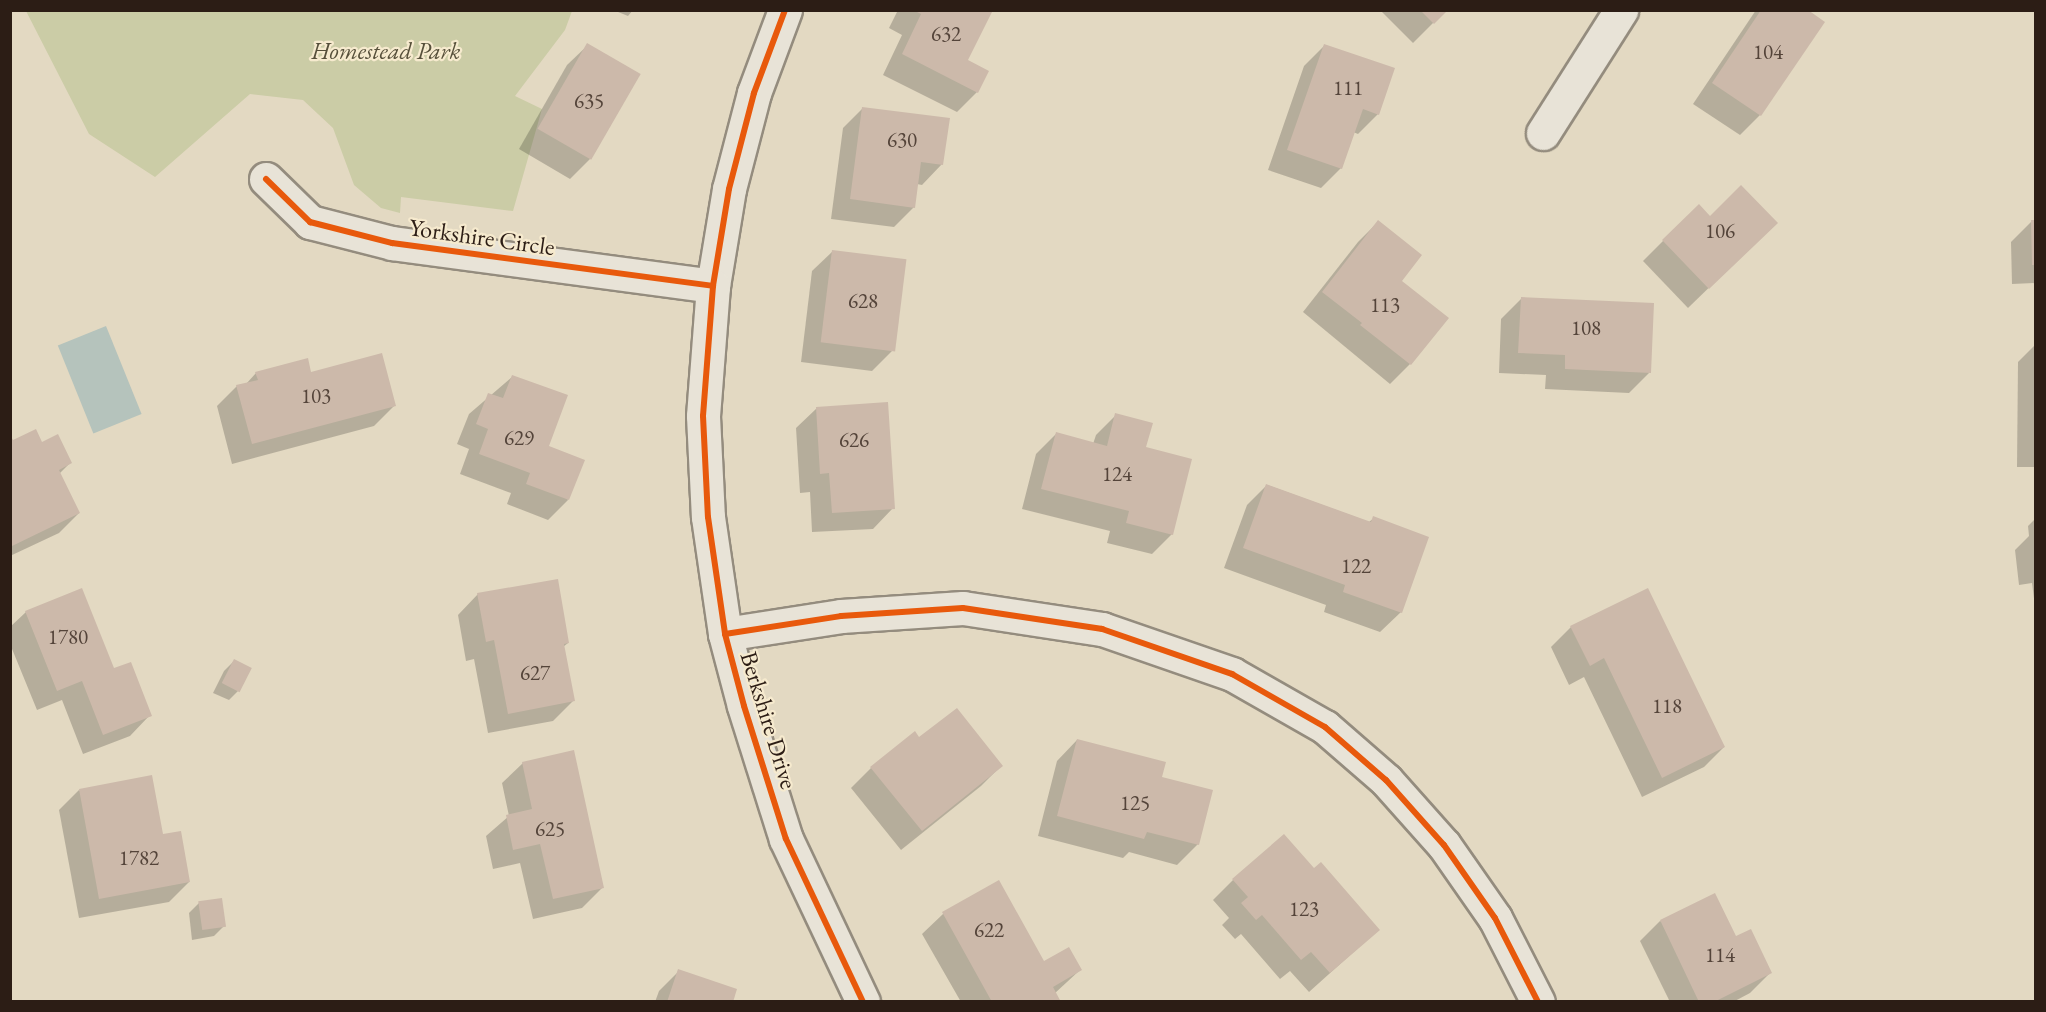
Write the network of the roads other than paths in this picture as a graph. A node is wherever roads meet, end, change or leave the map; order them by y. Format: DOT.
graph roads {
  1 [pos="785,10"];
  2 [pos="1621,10"];
  3 [pos="1543,133"];
  4 [pos="266,179"];
  5 [pos="713,286"];
  6 [pos="725,634"];
  7 [pos="863,1002"];
  8 [pos="1538,1002"];
  1 -- 5 [label="street, Berkshire Drive"];
  2 -- 3 [label="street"];
  4 -- 5 [label="street, Yorkshire Circle"];
  5 -- 6 [label="street, Berkshire Drive"];
  6 -- 7 [label="street, Berkshire Drive"];
  6 -- 8 [label="street"];
}
